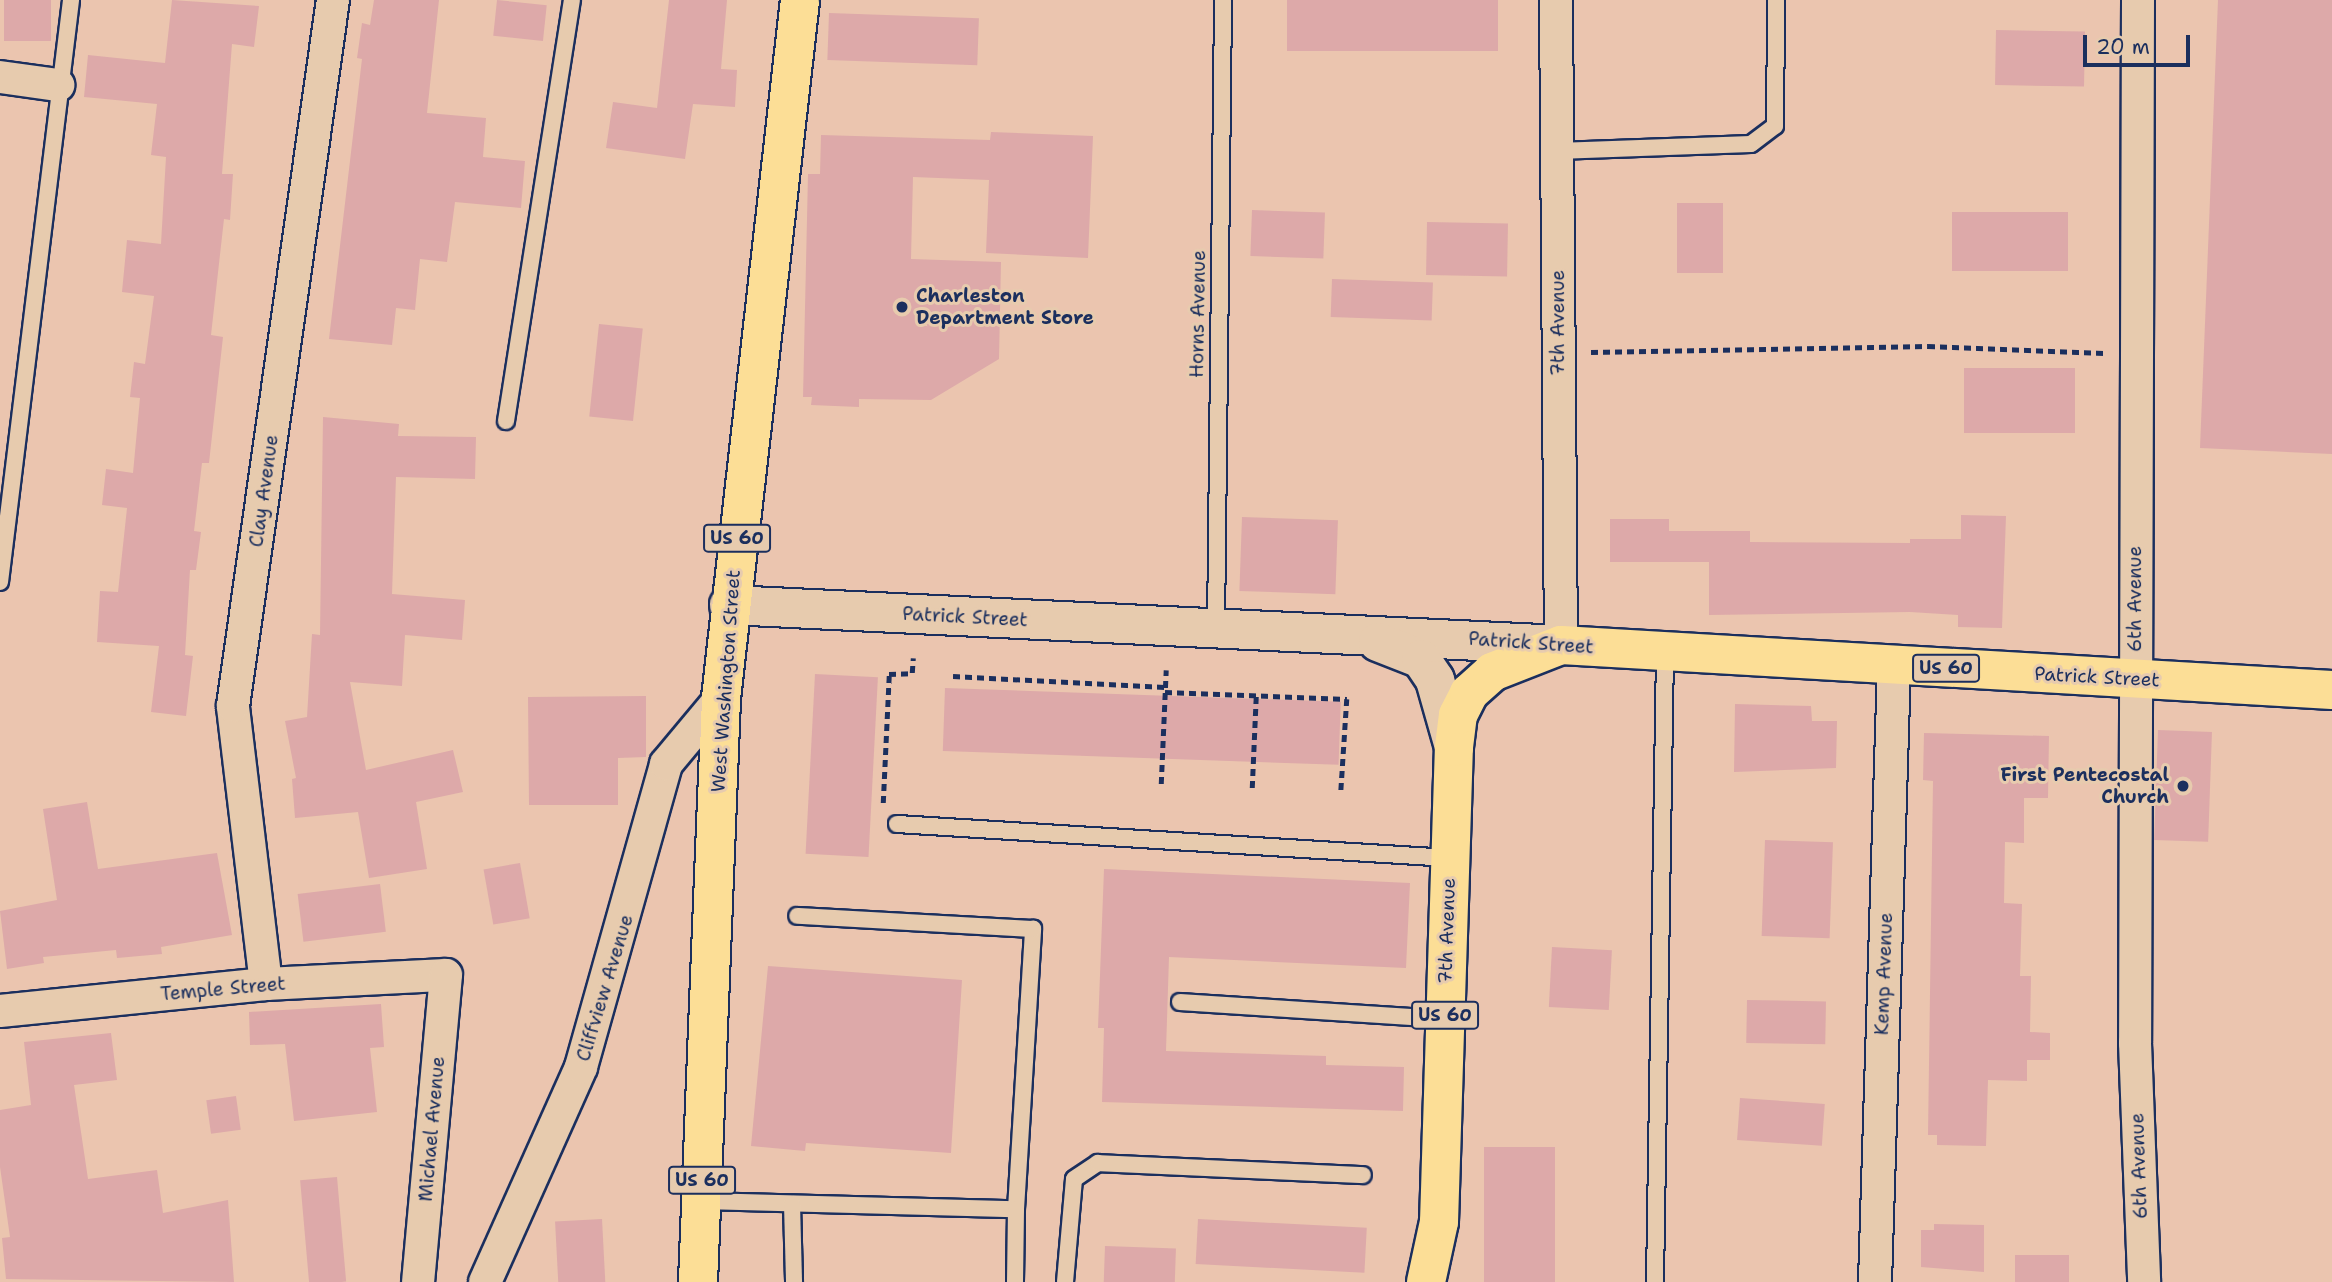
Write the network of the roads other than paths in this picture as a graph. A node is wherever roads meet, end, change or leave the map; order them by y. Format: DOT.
graph roads {
  1 [pos="71,0"];
  2 [pos="333,0"];
  3 [pos="572,0"];
  4 [pos="800,0"];
  5 [pos="1223,0"];
  6 [pos="1556,0"];
  7 [pos="1776,0"];
  8 [pos="2138,0"];
  9 [pos="0,77"];
  10 [pos="58,85"];
  11 [pos="1557,151"];
  12 [pos="506,421"];
  13 [pos="0,582"];
  14 [pos="729,606"];
  15 [pos="1216,629"];
  16 [pos="1353,632"];
  17 [pos="1561,645"];
  18 [pos="1665,651"];
  19 [pos="1894,666"];
  20 [pos="2135,679"];
  21 [pos="2332,690"];
  22 [pos="721,698"];
  23 [pos="1454,747"];
  24 [pos="897,824"];
  25 [pos="1450,858"];
  26 [pos="797,916"];
  27 [pos="446,975"];
  28 [pos="266,984"];
  29 [pos="1180,1002"];
  30 [pos="0,1011"];
  31 [pos="1445,1019"];
  32 [pos="1363,1175"];
  33 [pos="701,1201"];
  34 [pos="793,1204"];
  35 [pos="1016,1209"];
  36 [pos="418,1282"];
  37 [pos="485,1282"];
  38 [pos="698,1282"];
  39 [pos="794,1282"];
  40 [pos="1015,1282"];
  41 [pos="1065,1282"];
  42 [pos="1426,1282"];
  43 [pos="1655,1282"];
  44 [pos="1875,1282"];
  45 [pos="2144,1282"];
  1 -- 10 [label="lane"];
  2 -- 28 [label="street, Clay Avenue"];
  3 -- 12 [label="lane"];
  4 -- 14 [label="main road, West Washington Street / US 60"];
  5 -- 15 [label="lane, Horns Avenue"];
  6 -- 11 [label="street, 7th Avenue"];
  7 -- 11 [label="lane"];
  8 -- 20 [label="street, 6th Avenue"];
  9 -- 10 [label="street"];
  10 -- 13 [label="lane"];
  11 -- 17 [label="street, 7th Avenue"];
  14 -- 15 [label="street, Patrick Street"];
  14 -- 22 [label="main road, West Washington Street / US 60"];
  15 -- 16 [label="street, Patrick Street"];
  16 -- 17 [label="street, Patrick Street"];
  16 -- 23 [label="street, 7th Avenue"];
  17 -- 18 [label="main road, Patrick Street / US 60"];
  17 -- 23 [label="main road, US 60"];
  18 -- 19 [label="main road, Patrick Street / US 60"];
  18 -- 43 [label="lane"];
  19 -- 20 [label="main road, Patrick Street / US 60"];
  19 -- 44 [label="street, Kemp Avenue"];
  20 -- 21 [label="main road, Patrick Street / US 60"];
  20 -- 45 [label="street, 6th Avenue"];
  22 -- 33 [label="main road, West Washington Street / US 60"];
  22 -- 37 [label="street, Cliffview Avenue"];
  23 -- 25 [label="main road, 7th Avenue / US 60"];
  24 -- 25 [label="lane"];
  25 -- 31 [label="main road, 7th Avenue / US 60"];
  26 -- 35 [label="lane"];
  27 -- 28 [label="street, Temple Street"];
  27 -- 36 [label="street, Michael Avenue"];
  28 -- 30 [label="street, Temple Street"];
  29 -- 31 [label="lane"];
  31 -- 42 [label="main road, 7th Avenue / US 60"];
  32 -- 41 [label="lane"];
  33 -- 34 [label="lane"];
  33 -- 38 [label="main road, West Washington Street / US 60"];
  34 -- 35 [label="lane"];
  34 -- 39 [label="lane"];
  35 -- 40 [label="lane"];
}
